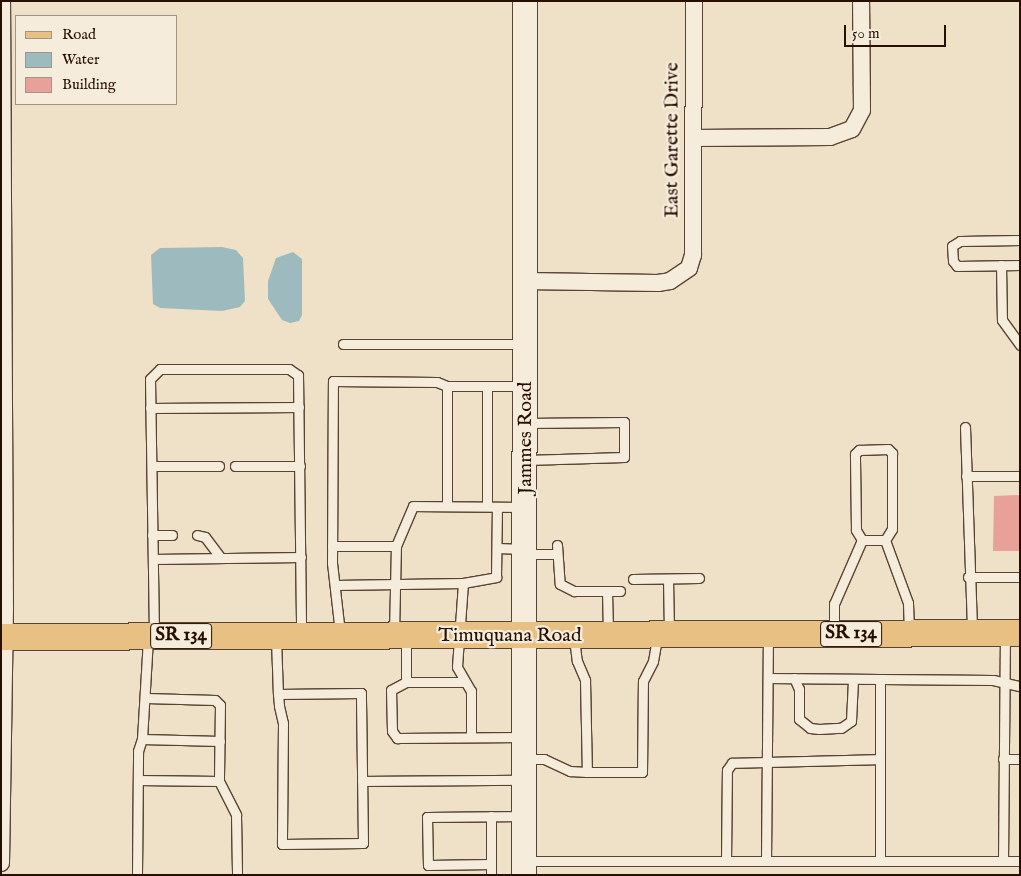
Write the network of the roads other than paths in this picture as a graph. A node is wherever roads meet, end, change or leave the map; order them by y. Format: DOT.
graph roads {
  1 [pos="2,1"];
  2 [pos="525,1"];
  3 [pos="694,1"];
  4 [pos="861,1"];
  5 [pos="693,138"];
  6 [pos="1020,240"];
  7 [pos="1001,265"];
  8 [pos="1020,265"];
  9 [pos="524,282"];
  10 [pos="3,336"];
  11 [pos="343,344"];
  12 [pos="524,344"];
  13 [pos="1020,344"];
  14 [pos="447,386"];
  15 [pos="487,386"];
  16 [pos="525,386"];
  17 [pos="150,408"];
  18 [pos="299,408"];
  19 [pos="525,423"];
  20 [pos="965,426"];
  21 [pos="525,460"];
  22 [pos="152,466"];
  23 [pos="219,466"];
  24 [pos="235,466"];
  25 [pos="300,466"];
  26 [pos="966,476"];
  27 [pos="1020,476"];
  28 [pos="447,506"];
  29 [pos="487,506"];
  30 [pos="497,507"];
  31 [pos="525,507"];
  32 [pos="172,535"];
  33 [pos="197,535"];
  34 [pos="3,536"];
  35 [pos="152,536"];
  36 [pos="862,540"];
  37 [pos="886,540"];
  38 [pos="332,546"];
  39 [pos="396,546"];
  40 [pos="497,548"];
  41 [pos="525,551"];
  42 [pos="301,557"];
  43 [pos="221,558"];
  44 [pos="153,559"];
  45 [pos="699,578"];
  46 [pos="968,578"];
  47 [pos="1020,578"];
  48 [pos="633,579"];
  49 [pos="668,579"];
  50 [pos="3,583"];
  51 [pos="463,583"];
  52 [pos="396,584"];
  53 [pos="336,585"];
  54 [pos="607,591"];
  55 [pos="620,591"];
  56 [pos="1013,633"];
  57 [pos="663,634"];
  58 [pos="768,634"];
  59 [pos="834,634"];
  60 [pos="909,634"];
  61 [pos="972,634"];
  62 [pos="462,635"];
  63 [pos="525,635"];
  64 [pos="574,635"];
  65 [pos="608,635"];
  66 [pos="289,636"];
  67 [pos="340,636"];
  68 [pos="400,636"];
  69 [pos="3,637"];
  70 [pos="151,637"];
  71 [pos="768,678"];
  72 [pos="794,678"];
  73 [pos="853,680"];
  74 [pos="406,682"];
  75 [pos="464,682"];
  76 [pos="880,682"];
  77 [pos="1006,684"];
  78 [pos="1020,686"];
  79 [pos="278,694"];
  80 [pos="146,698"];
  81 [pos="471,737"];
  82 [pos="142,739"];
  83 [pos="220,741"];
  84 [pos="525,758"];
  85 [pos="880,759"];
  86 [pos="1003,759"];
  87 [pos="1020,759"];
  88 [pos="767,760"];
  89 [pos="587,772"];
  90 [pos="138,780"];
  91 [pos="219,781"];
  92 [pos="362,781"];
  93 [pos="491,816"];
  94 [pos="524,816"];
  95 [pos="726,861"];
  96 [pos="766,861"];
  97 [pos="880,861"];
  98 [pos="1003,861"];
  99 [pos="1020,861"];
  100 [pos="1,863"];
  101 [pos="491,864"];
  102 [pos="524,868"];
  103 [pos="137,875"];
  104 [pos="237,875"];
  105 [pos="491,875"];
  1 -- 10 [label="street"];
  2 -- 9 [label="street, Jammes Road"];
  3 -- 5 [label="street, East Garette Drive"];
  4 -- 5 [label="street"];
  5 -- 9 [label="street, East Garette Drive"];
  6 -- 7 [label="lane"];
  7 -- 8 [label="lane"];
  7 -- 13 [label="lane"];
  9 -- 12 [label="street, Jammes Road"];
  10 -- 34 [label="street"];
  11 -- 12 [label="lane"];
  12 -- 16 [label="street, Jammes Road"];
  14 -- 15 [label="lane"];
  14 -- 28 [label="lane"];
  14 -- 38 [label="lane"];
  15 -- 16 [label="lane"];
  15 -- 29 [label="lane"];
  16 -- 19 [label="street, Jammes Road"];
  17 -- 18 [label="lane"];
  17 -- 18 [label="lane"];
  17 -- 22 [label="lane"];
  18 -- 25 [label="lane"];
  19 -- 21 [label="street, Jammes Road"];
  19 -- 21 [label="lane"];
  20 -- 26 [label="lane"];
  21 -- 31 [label="street, Jammes Road"];
  22 -- 23 [label="lane"];
  22 -- 35 [label="lane"];
  24 -- 25 [label="lane"];
  25 -- 42 [label="lane"];
  26 -- 27 [label="lane"];
  26 -- 46 [label="lane"];
  28 -- 29 [label="lane"];
  28 -- 39 [label="lane"];
  29 -- 30 [label="lane"];
  30 -- 31 [label="lane"];
  30 -- 40 [label="lane"];
  31 -- 41 [label="street, Jammes Road"];
  32 -- 35 [label="lane"];
  33 -- 43 [label="lane"];
  34 -- 50 [label="street"];
  35 -- 44 [label="lane"];
  36 -- 37 [label="lane"];
  36 -- 37 [label="lane"];
  36 -- 59 [label="lane"];
  37 -- 60 [label="lane"];
  38 -- 39 [label="lane"];
  38 -- 53 [label="lane"];
  39 -- 52 [label="lane"];
  40 -- 41 [label="lane"];
  40 -- 51 [label="lane"];
  41 -- 54 [label="lane"];
  41 -- 63 [label="street, Jammes Road"];
  42 -- 43 [label="lane"];
  42 -- 66 [label="lane"];
  43 -- 44 [label="lane"];
  44 -- 70 [label="lane"];
  45 -- 49 [label="lane"];
  46 -- 47 [label="lane"];
  46 -- 61 [label="lane"];
  48 -- 49 [label="lane"];
  49 -- 57 [label="lane"];
  50 -- 69 [label="street"];
  51 -- 52 [label="lane"];
  51 -- 62 [label="lane"];
  52 -- 53 [label="lane"];
  52 -- 68 [label="lane"];
  53 -- 67 [label="lane"];
  54 -- 55 [label="lane"];
  54 -- 65 [label="lane"];
  56 -- 61 [label="main road, Timuquana Road / SR 134"];
  56 -- 77 [label="lane"];
  57 -- 58 [label="main road, Timuquana Road / SR 134"];
  57 -- 65 [label="main road, Timuquana Road / SR 134"];
  57 -- 89 [label="lane"];
  58 -- 59 [label="main road, Timuquana Road / SR 134"];
  58 -- 71 [label="lane"];
  59 -- 60 [label="main road, Timuquana Road / SR 134"];
  60 -- 61 [label="main road, Timuquana Road / SR 134"];
  62 -- 63 [label="main road, Timuquana Road / SR 134"];
  62 -- 68 [label="main road, Timuquana Road / SR 134"];
  62 -- 75 [label="lane"];
  63 -- 64 [label="main road, Timuquana Road / SR 134"];
  63 -- 84 [label="street, Jammes Road"];
  64 -- 65 [label="main road, Timuquana Road / SR 134"];
  64 -- 89 [label="lane"];
  66 -- 67 [label="main road, Timuquana Road / SR 134"];
  66 -- 70 [label="main road, Timuquana Road / SR 134"];
  66 -- 79 [label="lane"];
  67 -- 68 [label="main road, Timuquana Road / SR 134"];
  68 -- 74 [label="lane"];
  69 -- 70 [label="main road, Timuquana Road / SR 134"];
  69 -- 100 [label="street"];
  70 -- 80 [label="lane"];
  71 -- 72 [label="lane"];
  71 -- 88 [label="lane"];
  72 -- 73 [label="lane"];
  72 -- 73 [label="lane"];
  73 -- 76 [label="lane"];
  74 -- 75 [label="lane"];
  74 -- 81 [label="lane"];
  75 -- 81 [label="lane"];
  76 -- 77 [label="lane"];
  76 -- 85 [label="lane"];
  77 -- 78 [label="lane"];
  77 -- 86 [label="lane"];
  79 -- 92 [label="lane"];
  79 -- 92 [label="lane"];
  80 -- 82 [label="lane"];
  80 -- 83 [label="lane"];
  81 -- 84 [label="lane"];
  82 -- 83 [label="lane"];
  82 -- 90 [label="lane"];
  83 -- 91 [label="lane"];
  84 -- 89 [label="lane"];
  84 -- 92 [label="lane"];
  84 -- 94 [label="street, Jammes Road"];
  85 -- 88 [label="lane"];
  85 -- 97 [label="lane"];
  86 -- 87 [label="lane"];
  86 -- 98 [label="lane"];
  88 -- 95 [label="lane"];
  88 -- 96 [label="lane"];
  90 -- 91 [label="lane"];
  90 -- 103 [label="lane"];
  91 -- 104 [label="lane"];
  93 -- 94 [label="lane"];
  93 -- 101 [label="lane"];
  93 -- 101 [label="lane"];
  94 -- 102 [label="street, Jammes Road"];
  95 -- 96 [label="lane"];
  95 -- 102 [label="lane"];
  96 -- 97 [label="lane"];
  97 -- 98 [label="lane"];
  98 -- 99 [label="lane"];
  101 -- 105 [label="lane"];
}
